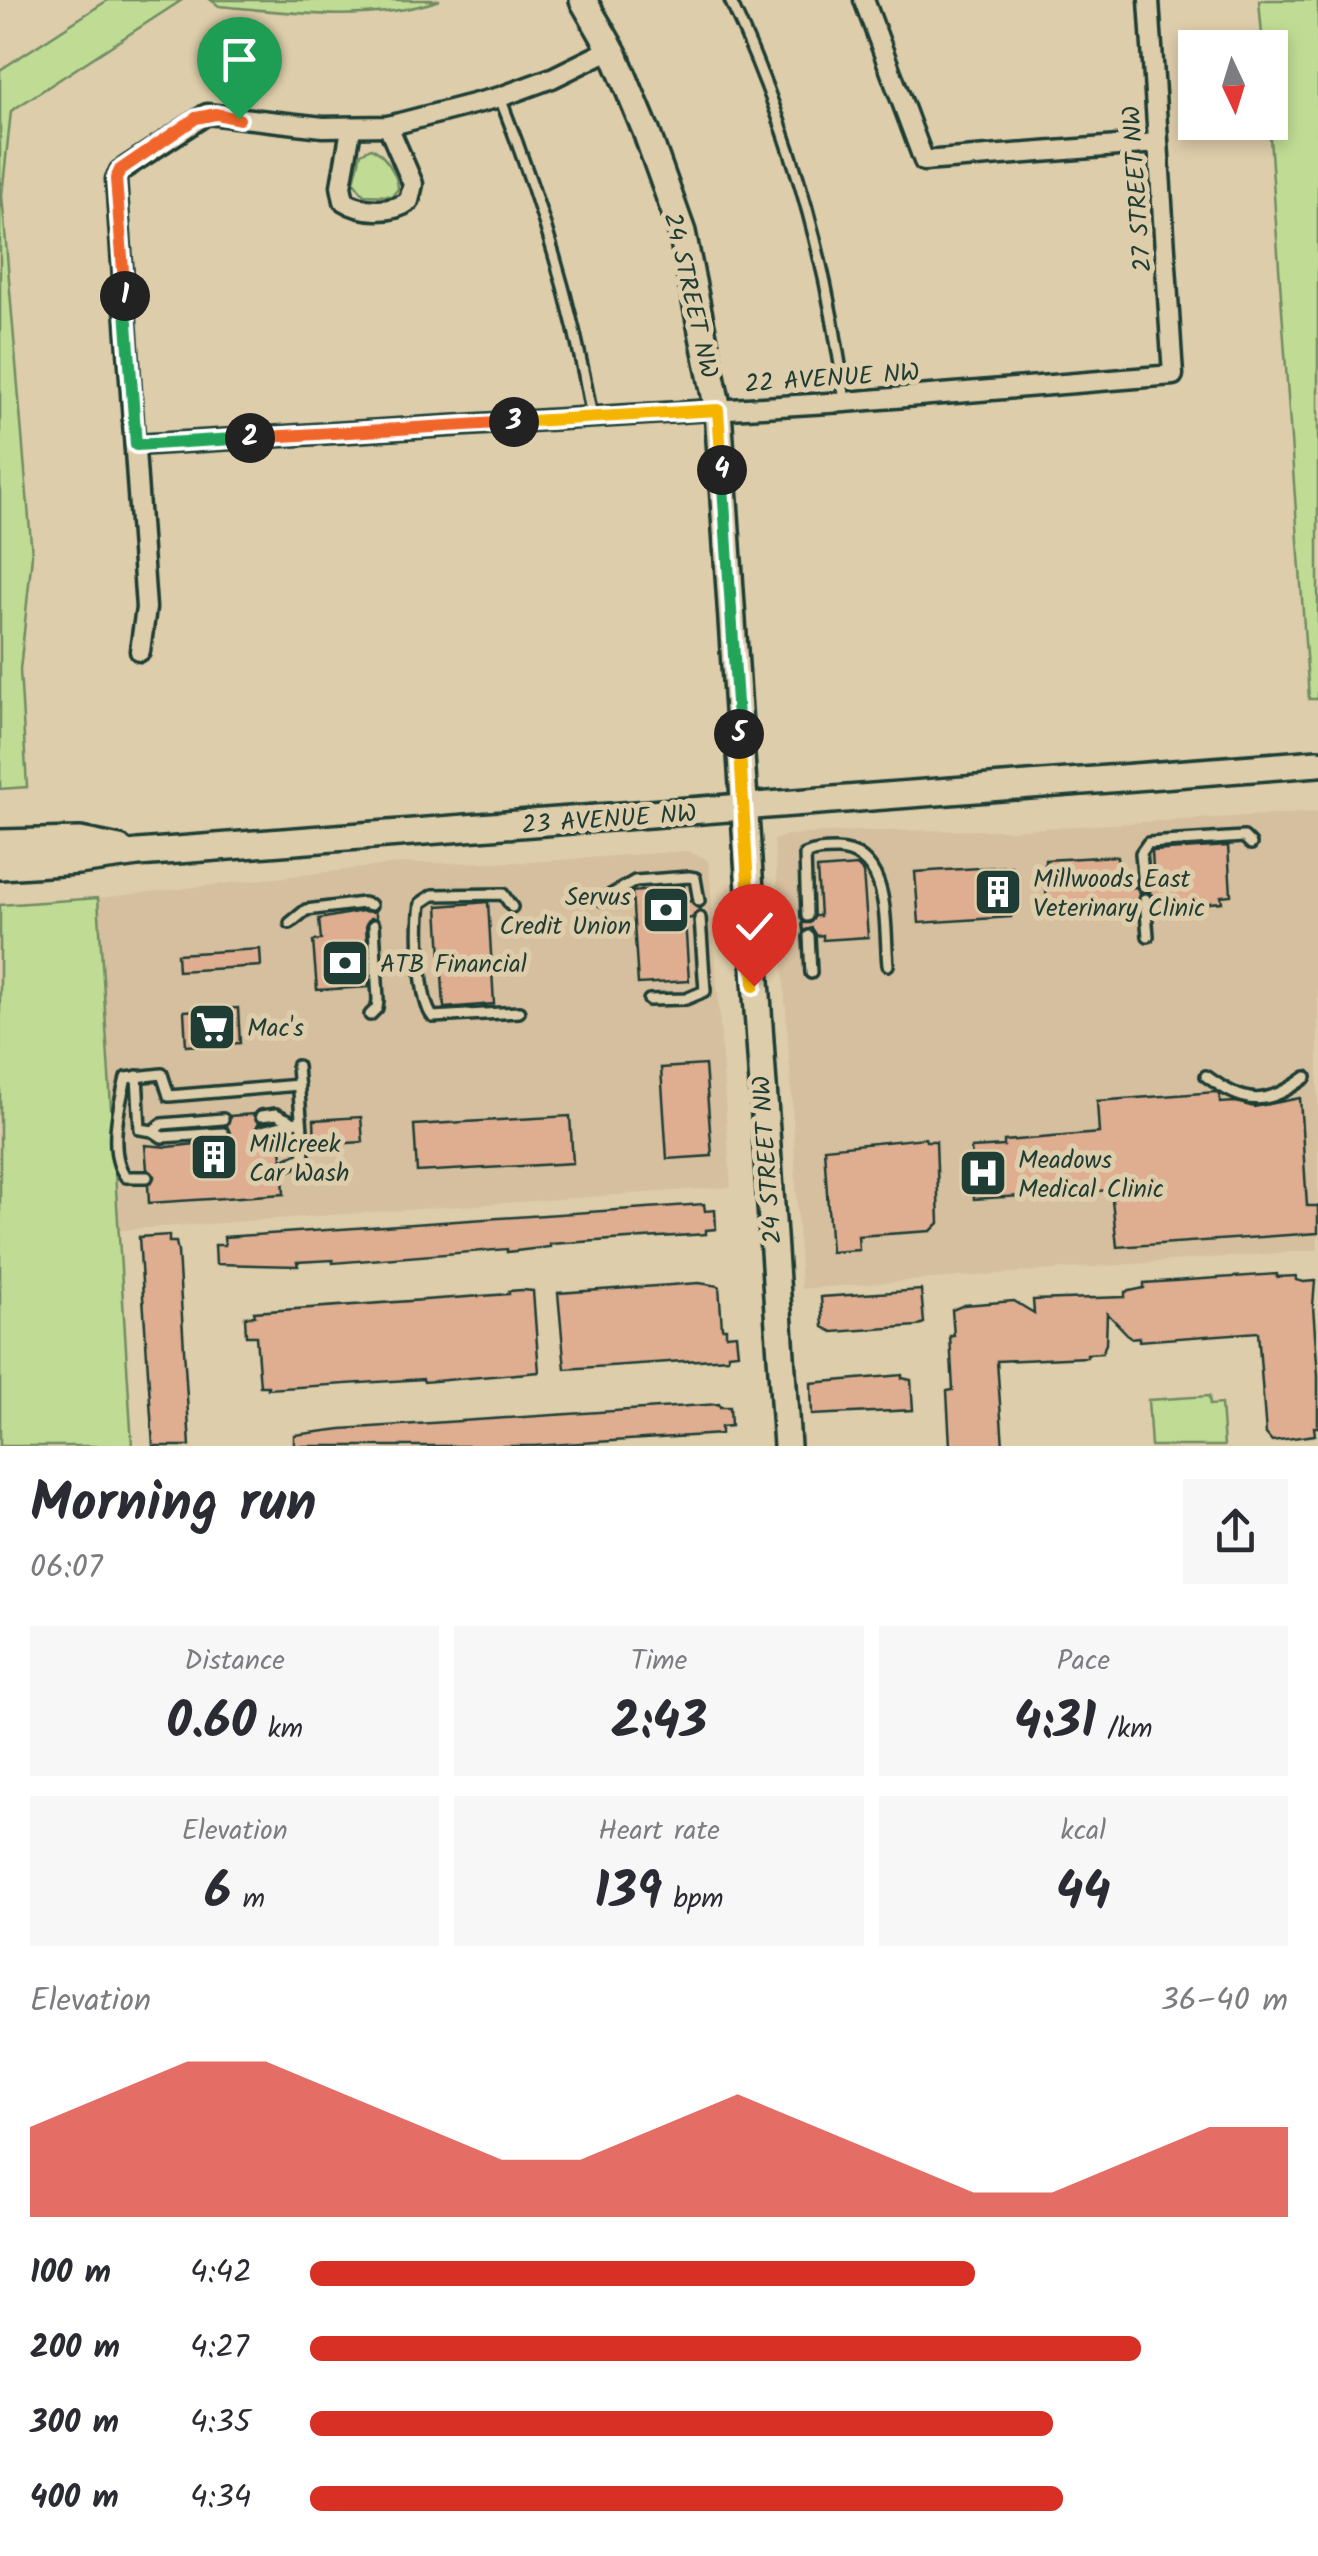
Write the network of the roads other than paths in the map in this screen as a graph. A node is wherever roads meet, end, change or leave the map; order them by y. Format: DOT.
graph roads {
  1 [pos="583,0"];
  2 [pos="730,0"];
  3 [pos="864,0"];
  4 [pos="1149,0"];
  5 [pos="611,49"];
  6 [pos="500,98"];
  7 [pos="388,126"];
  8 [pos="351,129"];
  9 [pos="1158,144"];
  10 [pos="1172,374"];
  11 [pos="845,402"];
  12 [pos="718,410"];
  13 [pos="592,417"];
  14 [pos="136,445"];
  15 [pos="140,651"];
  16 [pos="1318,763"];
  17 [pos="744,807"];
  18 [pos="0,843"];
  19 [pos="1250,844"];
  20 [pos="138,852"];
  21 [pos="0,866"];
  22 [pos="1144,886"];
  23 [pos="602,900"];
  24 [pos="1145,900"];
  25 [pos="699,901"];
  26 [pos="371,905"];
  27 [pos="512,907"];
  28 [pos="808,916"];
  29 [pos="700,918"];
  30 [pos="290,923"];
  31 [pos="374,925"];
  32 [pos="809,936"];
  33 [pos="1148,936"];
  34 [pos="888,966"];
  35 [pos="811,972"];
  36 [pos="649,1000"];
  37 [pos="518,1012"];
  38 [pos="370,1015"];
  39 [pos="298,1066"];
  40 [pos="137,1076"];
  41 [pos="1206,1076"];
  42 [pos="1306,1077"];
  43 [pos="299,1085"];
  44 [pos="261,1116"];
  45 [pos="222,1119"];
  46 [pos="296,1121"];
  47 [pos="152,1131"];
  48 [pos="262,1131"];
  49 [pos="224,1133"];
  50 [pos="282,1167"];
  51 [pos="147,1177"];
  52 [pos="786,1446"];
  1 -- 5 [label="street, 24 STREET NW"];
  2 -- 11 [label="lane"];
  3 -- 9 [label="street"];
  4 -- 9 [label="street, 27 STREET NW"];
  5 -- 6 [label="street"];
  5 -- 12 [label="street, 24 STREET NW"];
  6 -- 7 [label="street"];
  6 -- 13 [label="lane"];
  7 -- 8 [label="street"];
  7 -- 8 [label="street"];
  8 -- 14 [label="street"];
  9 -- 10 [label="street, 27 STREET NW"];
  10 -- 11 [label="street, 22 AVENUE NW"];
  11 -- 12 [label="street, 22 AVENUE NW"];
  12 -- 13 [label="street, 22 AVENUE NW"];
  12 -- 17 [label="street, 24 STREET NW"];
  13 -- 14 [label="street, 22 AVENUE NW"];
  14 -- 15 [label="street"];
  16 -- 17 [label="street, 23 AVENUE NW"];
  17 -- 20 [label="street, 23 AVENUE NW"];
  17 -- 52 [label="street, 24 STREET NW"];
  18 -- 20 [label="street, 23 AVENUE NW"];
  19 -- 22 [label="lane"];
  20 -- 21 [label="street, 23 AVENUE NW"];
  23 -- 25 [label="lane"];
  24 -- 33 [label="lane"];
  26 -- 30 [label="lane"];
  27 -- 37 [label="lane"];
  28 -- 34 [label="lane"];
  29 -- 36 [label="lane"];
  31 -- 38 [label="lane"];
  32 -- 35 [label="lane"];
  39 -- 43 [label="lane"];
  40 -- 43 [label="lane"];
  40 -- 47 [label="lane"];
  40 -- 51 [label="lane"];
  41 -- 42 [label="lane"];
  43 -- 46 [label="lane"];
  44 -- 46 [label="lane"];
  45 -- 47 [label="lane"];
  46 -- 48 [label="lane"];
  46 -- 50 [label="lane"];
  47 -- 49 [label="lane"];
}
